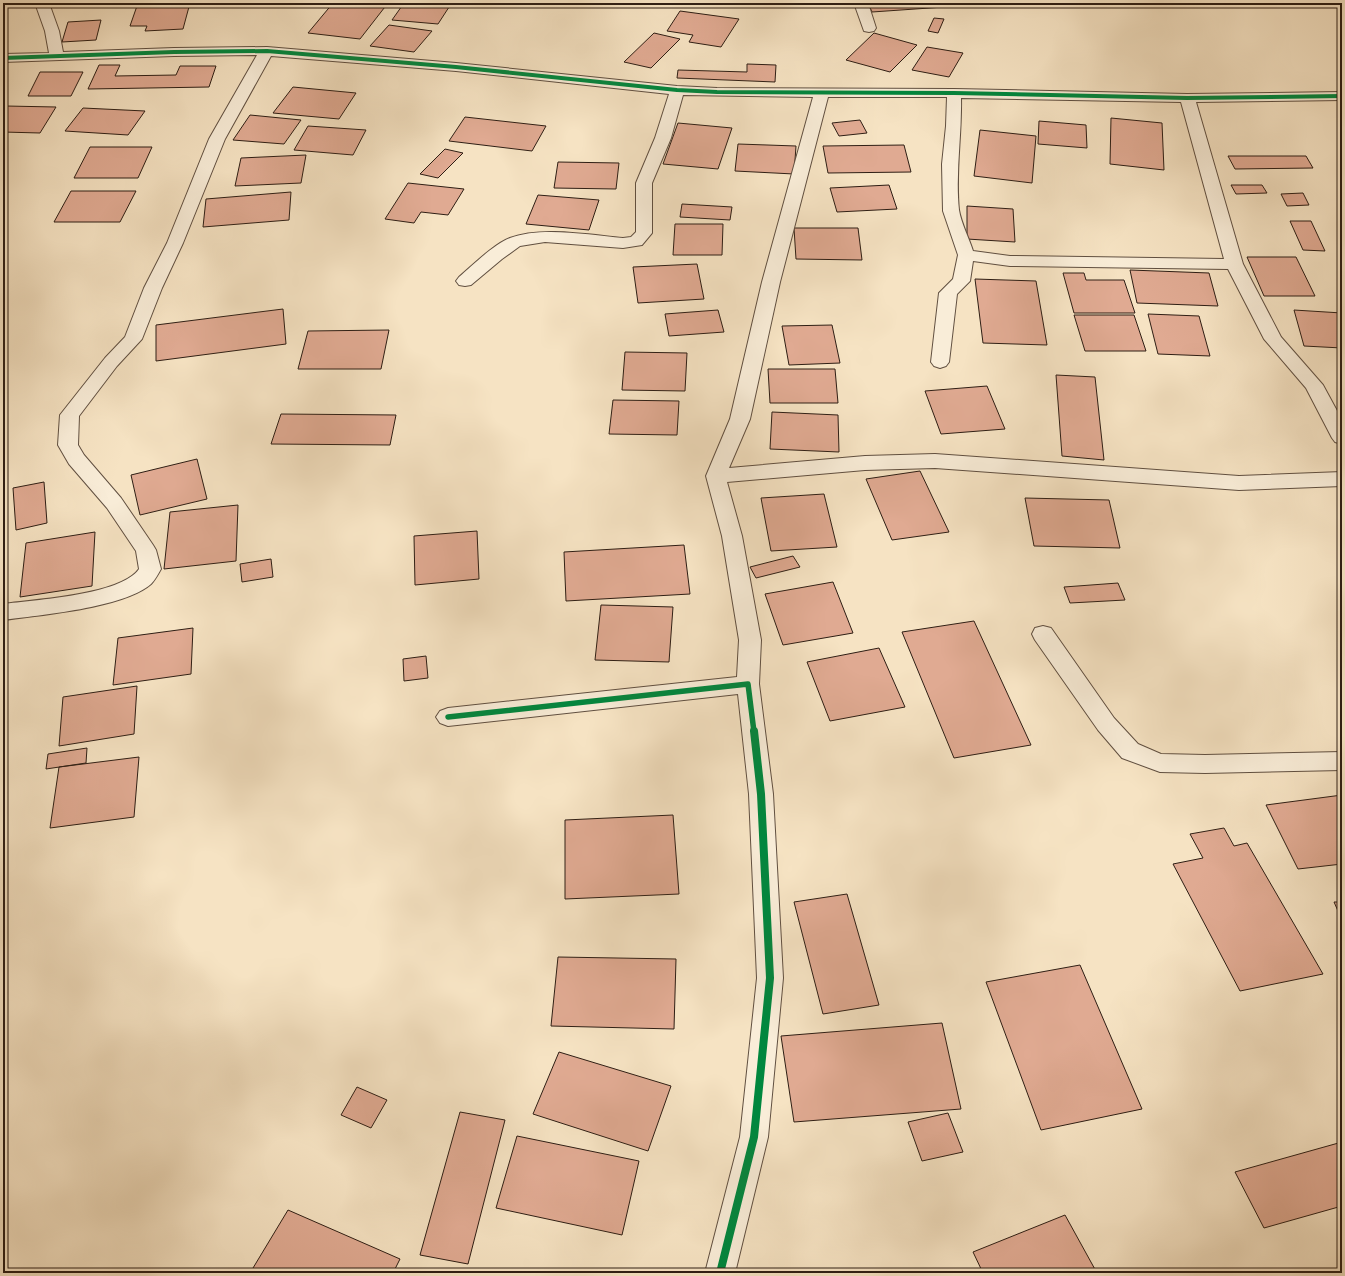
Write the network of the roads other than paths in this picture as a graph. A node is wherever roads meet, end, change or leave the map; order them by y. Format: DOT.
graph roads {
  1 [pos="42,3"];
  2 [pos="861,3"];
  3 [pos="869,28"];
  4 [pos="267,51"];
  5 [pos="57,57"];
  6 [pos="3,58"];
  7 [pos="677,90"];
  8 [pos="822,92"];
  9 [pos="954,93"];
  10 [pos="1342,96"];
  11 [pos="1187,98"];
  12 [pos="966,254"];
  13 [pos="1234,264"];
  14 [pos="465,281"];
  15 [pos="940,362"];
  16 [pos="1342,438"];
  17 [pos="716,476"];
  18 [pos="1342,479"];
  19 [pos="3,612"];
  20 [pos="1043,634"];
  21 [pos="748,684"];
  22 [pos="448,717"];
  23 [pos="1342,761"];
  24 [pos="720,1273"];
  1 -- 5 [label="street"];
  2 -- 3 [label="street"];
  4 -- 5 [label="street"];
  4 -- 7 [label="street"];
  4 -- 19 [label="street"];
  5 -- 6 [label="street"];
  7 -- 8 [label="street"];
  7 -- 14 [label="street"];
  8 -- 9 [label="street"];
  8 -- 17 [label="street"];
  9 -- 11 [label="street"];
  9 -- 12 [label="street"];
  10 -- 11 [label="street"];
  11 -- 13 [label="street"];
  12 -- 13 [label="street"];
  12 -- 15 [label="street"];
  13 -- 16 [label="street"];
  17 -- 18 [label="street"];
  17 -- 21 [label="street"];
  20 -- 23 [label="street"];
  21 -- 22 [label="street"];
  21 -- 24 [label="street"];
}
